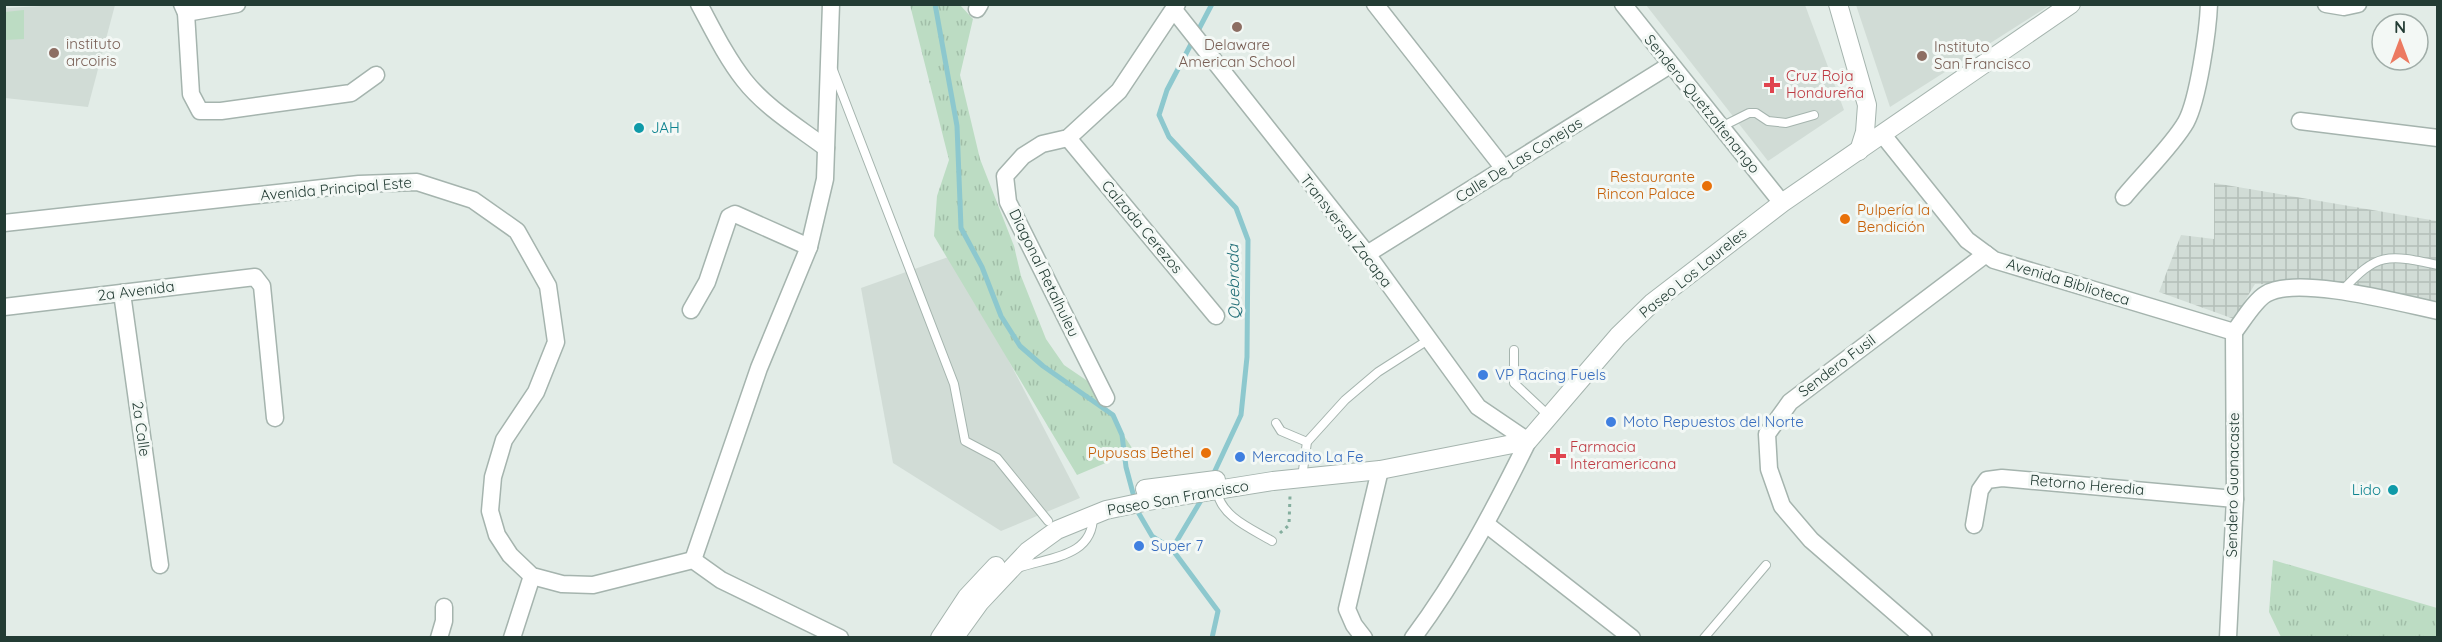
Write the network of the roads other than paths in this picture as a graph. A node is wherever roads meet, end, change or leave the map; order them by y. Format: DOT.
graph roads {
  1 [pos="237,4"];
  2 [pos="699,4"];
  3 [pos="831,4"];
  4 [pos="1375,4"];
  5 [pos="1623,4"];
  6 [pos="1838,4"];
  7 [pos="2071,4"];
  8 [pos="2209,4"];
  9 [pos="2326,4"];
  10 [pos="2358,4"];
  11 [pos="1176,7"];
  12 [pos="184,9"];
  13 [pos="828,59"];
  14 [pos="1670,65"];
  15 [pos="376,75"];
  16 [pos="1867,105"];
  17 [pos="1814,115"];
  18 [pos="1905,120"];
  19 [pos="2300,121"];
  20 [pos="1721,128"];
  21 [pos="1883,135"];
  22 [pos="1068,138"];
  23 [pos="2438,138"];
  24 [pos="826,148"];
  25 [pos="1859,151"];
  26 [pos="1505,170"];
  27 [pos="2124,197"];
  28 [pos="1782,203"];
  29 [pos="4,223"];
  30 [pos="810,247"];
  31 [pos="1366,254"];
  32 [pos="1986,254"];
  33 [pos="2438,265"];
  34 [pos="2340,292"];
  35 [pos="122,293"];
  36 [pos="4,307"];
  37 [pos="691,310"];
  38 [pos="2438,311"];
  39 [pos="1216,316"];
  40 [pos="2234,333"];
  41 [pos="1428,340"];
  42 [pos="1514,350"];
  43 [pos="1106,398"];
  44 [pos="1549,417"];
  45 [pos="275,418"];
  46 [pos="1276,423"];
  47 [pos="1528,441"];
  48 [pos="1307,442"];
  49 [pos="1380,470"];
  50 [pos="1302,477"];
  51 [pos="1216,487"];
  52 [pos="2235,499"];
  53 [pos="1101,508"];
  54 [pos="1048,521"];
  55 [pos="1486,524"];
  56 [pos="1974,525"];
  57 [pos="1272,541"];
  58 [pos="693,560"];
  59 [pos="160,565"];
  60 [pos="1766,565"];
  61 [pos="1006,572"];
  62 [pos="532,576"];
  63 [pos="444,607"];
  64 [pos="833,636"];
  65 [pos="439,638"];
  66 [pos="512,638"];
  67 [pos="940,638"];
  68 [pos="954,638"];
  69 [pos="1364,638"];
  70 [pos="1413,638"];
  71 [pos="1632,638"];
  72 [pos="1704,638"];
  73 [pos="1924,638"];
  74 [pos="2228,638"];
  1 -- 12 [label="street"];
  2 -- 24 [label="street"];
  3 -- 13 [label="street"];
  4 -- 26 [label="street"];
  5 -- 14 [label="street, Sendero Quetzaltenango"];
  6 -- 16 [label="street"];
  7 -- 18 [label="street, Paseo Los Laureles"];
  8 -- 27 [label="street"];
  9 -- 10 [label="street"];
  11 -- 22 [label="street, Diagonal Retalhuleu"];
  11 -- 31 [label="street, Transversal Zacapa"];
  12 -- 15 [label="street"];
  13 -- 24 [label="street"];
  13 -- 54 [label="lane"];
  14 -- 20 [label="street, Sendero Quetzaltenango"];
  14 -- 26 [label="street, Calle De Las Conejas"];
  16 -- 18 [label="street"];
  16 -- 25 [label="street"];
  17 -- 20 [label="lane"];
  18 -- 21 [label="street, Paseo Los Laureles"];
  19 -- 23 [label="street"];
  20 -- 28 [label="street, Sendero Quetzaltenango"];
  21 -- 25 [label="street, Paseo Los Laureles"];
  21 -- 32 [label="street, Avenida Biblioteca"];
  22 -- 39 [label="street, Calzada Cerezos"];
  22 -- 43 [label="street, Diagonal Retalhuleu"];
  24 -- 30 [label="street"];
  25 -- 28 [label="street, Paseo Los Laureles"];
  26 -- 31 [label="street, Calle De Las Conejas"];
  28 -- 44 [label="street, Paseo Los Laureles"];
  29 -- 62 [label="street, Avenida Principal Este"];
  30 -- 37 [label="street"];
  30 -- 58 [label="street"];
  31 -- 41 [label="street, Transversal Zacapa"];
  32 -- 40 [label="street, Avenida Biblioteca"];
  32 -- 73 [label="street, Sendero Fusil"];
  33 -- 34 [label="lane"];
  34 -- 38 [label="street"];
  34 -- 40 [label="street"];
  35 -- 36 [label="street, 2a Avenida"];
  35 -- 45 [label="street, 2a Avenida"];
  35 -- 59 [label="street, 2a Calle"];
  40 -- 52 [label="street, Sendero Guanacaste"];
  41 -- 47 [label="street, Transversal Zacapa"];
  41 -- 48 [label="lane"];
  42 -- 44 [label="lane"];
  44 -- 47 [label="street, Paseo Los Laureles"];
  46 -- 48 [label="lane"];
  47 -- 49 [label="street, Paseo San Francisco"];
  47 -- 55 [label="street, Paseo Los Laureles"];
  48 -- 50 [label="lane"];
  49 -- 50 [label="street, Paseo San Francisco"];
  49 -- 69 [label="street"];
  50 -- 51 [label="street, Paseo San Francisco"];
  51 -- 53 [label="street, Paseo San Francisco"];
  51 -- 57 [label="lane"];
  52 -- 56 [label="street, Retorno Heredia"];
  52 -- 74 [label="street, Sendero Guanacaste"];
  53 -- 54 [label="street, Paseo San Francisco"];
  53 -- 61 [label="street, Paseo San Francisco"];
  53 -- 61 [label="lane"];
  54 -- 67 [label="street, Paseo San Francisco"];
  55 -- 70 [label="street, Paseo Los Laureles"];
  55 -- 71 [label="street"];
  58 -- 62 [label="street, Avenida Principal Este"];
  58 -- 64 [label="street"];
  60 -- 72 [label="lane"];
  61 -- 68 [label="street, Paseo San Francisco"];
  62 -- 66 [label="street"];
  63 -- 65 [label="street"];
}
